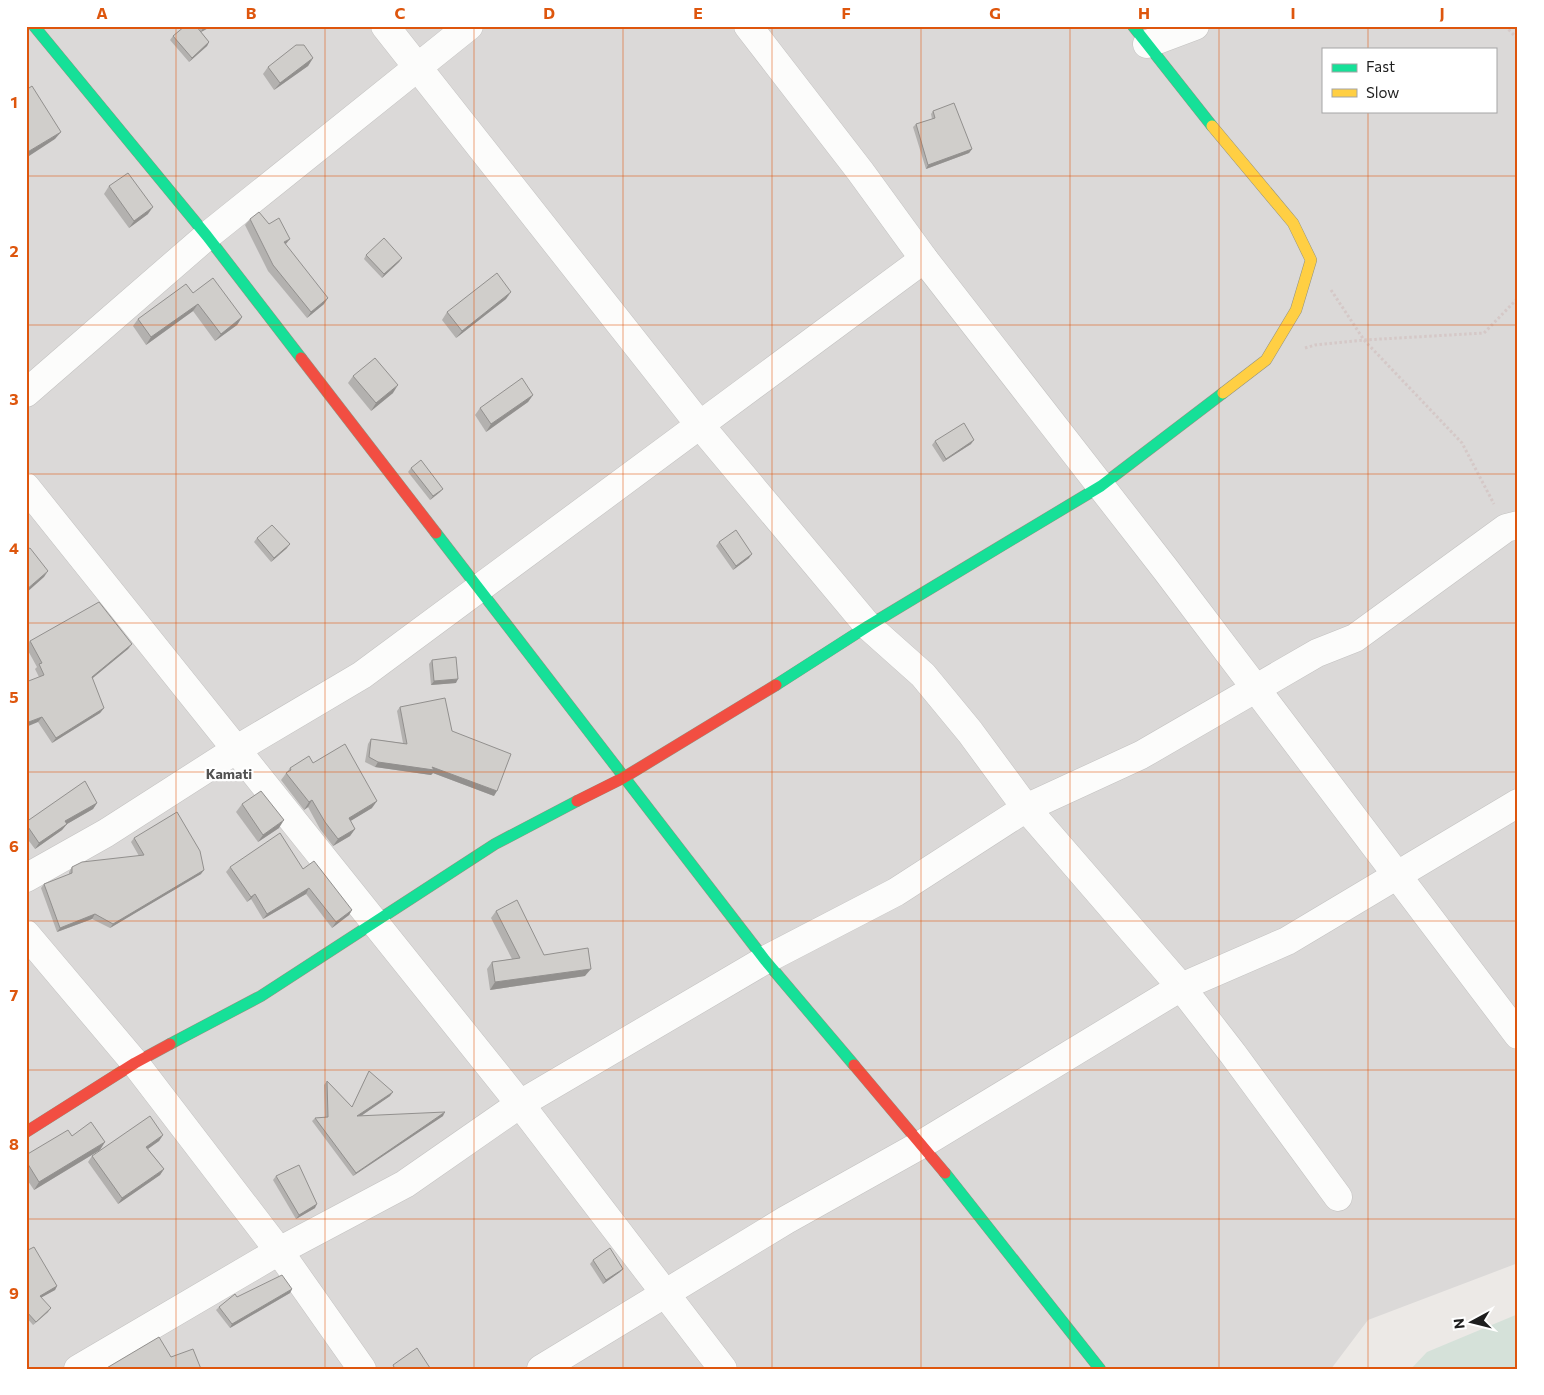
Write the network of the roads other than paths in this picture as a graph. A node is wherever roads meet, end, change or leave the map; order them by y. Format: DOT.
graph roads {
  1 [pos="34,26"];
  2 [pos="385,26"];
  3 [pos="469,26"];
  4 [pos="748,26"];
  5 [pos="1195,26"];
  6 [pos="1140,35"];
  7 [pos="418,66"];
  8 [pos="206,236"];
  9 [pos="924,259"];
  10 [pos="26,393"];
  11 [pos="699,424"];
  12 [pos="1101,486"];
  13 [pos="26,487"];
  14 [pos="1512,526"];
  15 [pos="480,589"];
  16 [pos="868,626"];
  17 [pos="1256,689"];
  18 [pos="237,750"];
  19 [pos="623,778"];
  20 [pos="1518,803"];
  21 [pos="1026,808"];
  22 [pos="1396,875"];
  23 [pos="26,878"];
  24 [pos="374,922"];
  25 [pos="26,934"];
  26 [pos="765,960"];
  27 [pos="1181,987"];
  28 [pos="1518,1035"];
  29 [pos="135,1063"];
  30 [pos="520,1104"];
  31 [pos="26,1132"];
  32 [pos="922,1144"];
  33 [pos="1338,1197"];
  34 [pos="279,1252"];
  35 [pos="666,1292"];
  36 [pos="78,1369"];
  37 [pos="362,1369"];
  38 [pos="541,1369"];
  39 [pos="723,1369"];
  40 [pos="1100,1369"];
  1 -- 8 [label="street"];
  2 -- 7 [label="street"];
  3 -- 7 [label="street"];
  4 -- 9 [label="street"];
  5 -- 6 [label="street"];
  6 -- 12 [label="street"];
  7 -- 8 [label="street"];
  7 -- 11 [label="street"];
  8 -- 10 [label="street"];
  8 -- 15 [label="street"];
  9 -- 11 [label="street"];
  9 -- 12 [label="street"];
  11 -- 15 [label="street"];
  11 -- 16 [label="street"];
  12 -- 16 [label="street"];
  12 -- 17 [label="street"];
  13 -- 18 [label="street"];
  14 -- 17 [label="street"];
  15 -- 18 [label="street"];
  15 -- 19 [label="street"];
  16 -- 19 [label="street"];
  16 -- 21 [label="street"];
  17 -- 21 [label="street"];
  17 -- 22 [label="street"];
  18 -- 23 [label="street"];
  18 -- 24 [label="street"];
  19 -- 24 [label="street"];
  19 -- 26 [label="street"];
  20 -- 22 [label="street"];
  21 -- 26 [label="street"];
  21 -- 27 [label="street"];
  22 -- 27 [label="street"];
  22 -- 28 [label="street"];
  24 -- 29 [label="street"];
  24 -- 30 [label="street"];
  25 -- 29 [label="street"];
  26 -- 30 [label="street"];
  26 -- 32 [label="street"];
  27 -- 32 [label="street"];
  27 -- 33 [label="street"];
  29 -- 31 [label="street"];
  29 -- 34 [label="street"];
  30 -- 34 [label="street"];
  30 -- 35 [label="street"];
  32 -- 35 [label="street"];
  32 -- 40 [label="street"];
  34 -- 36 [label="street"];
  34 -- 37 [label="street"];
  35 -- 38 [label="street"];
  35 -- 39 [label="street"];
}
